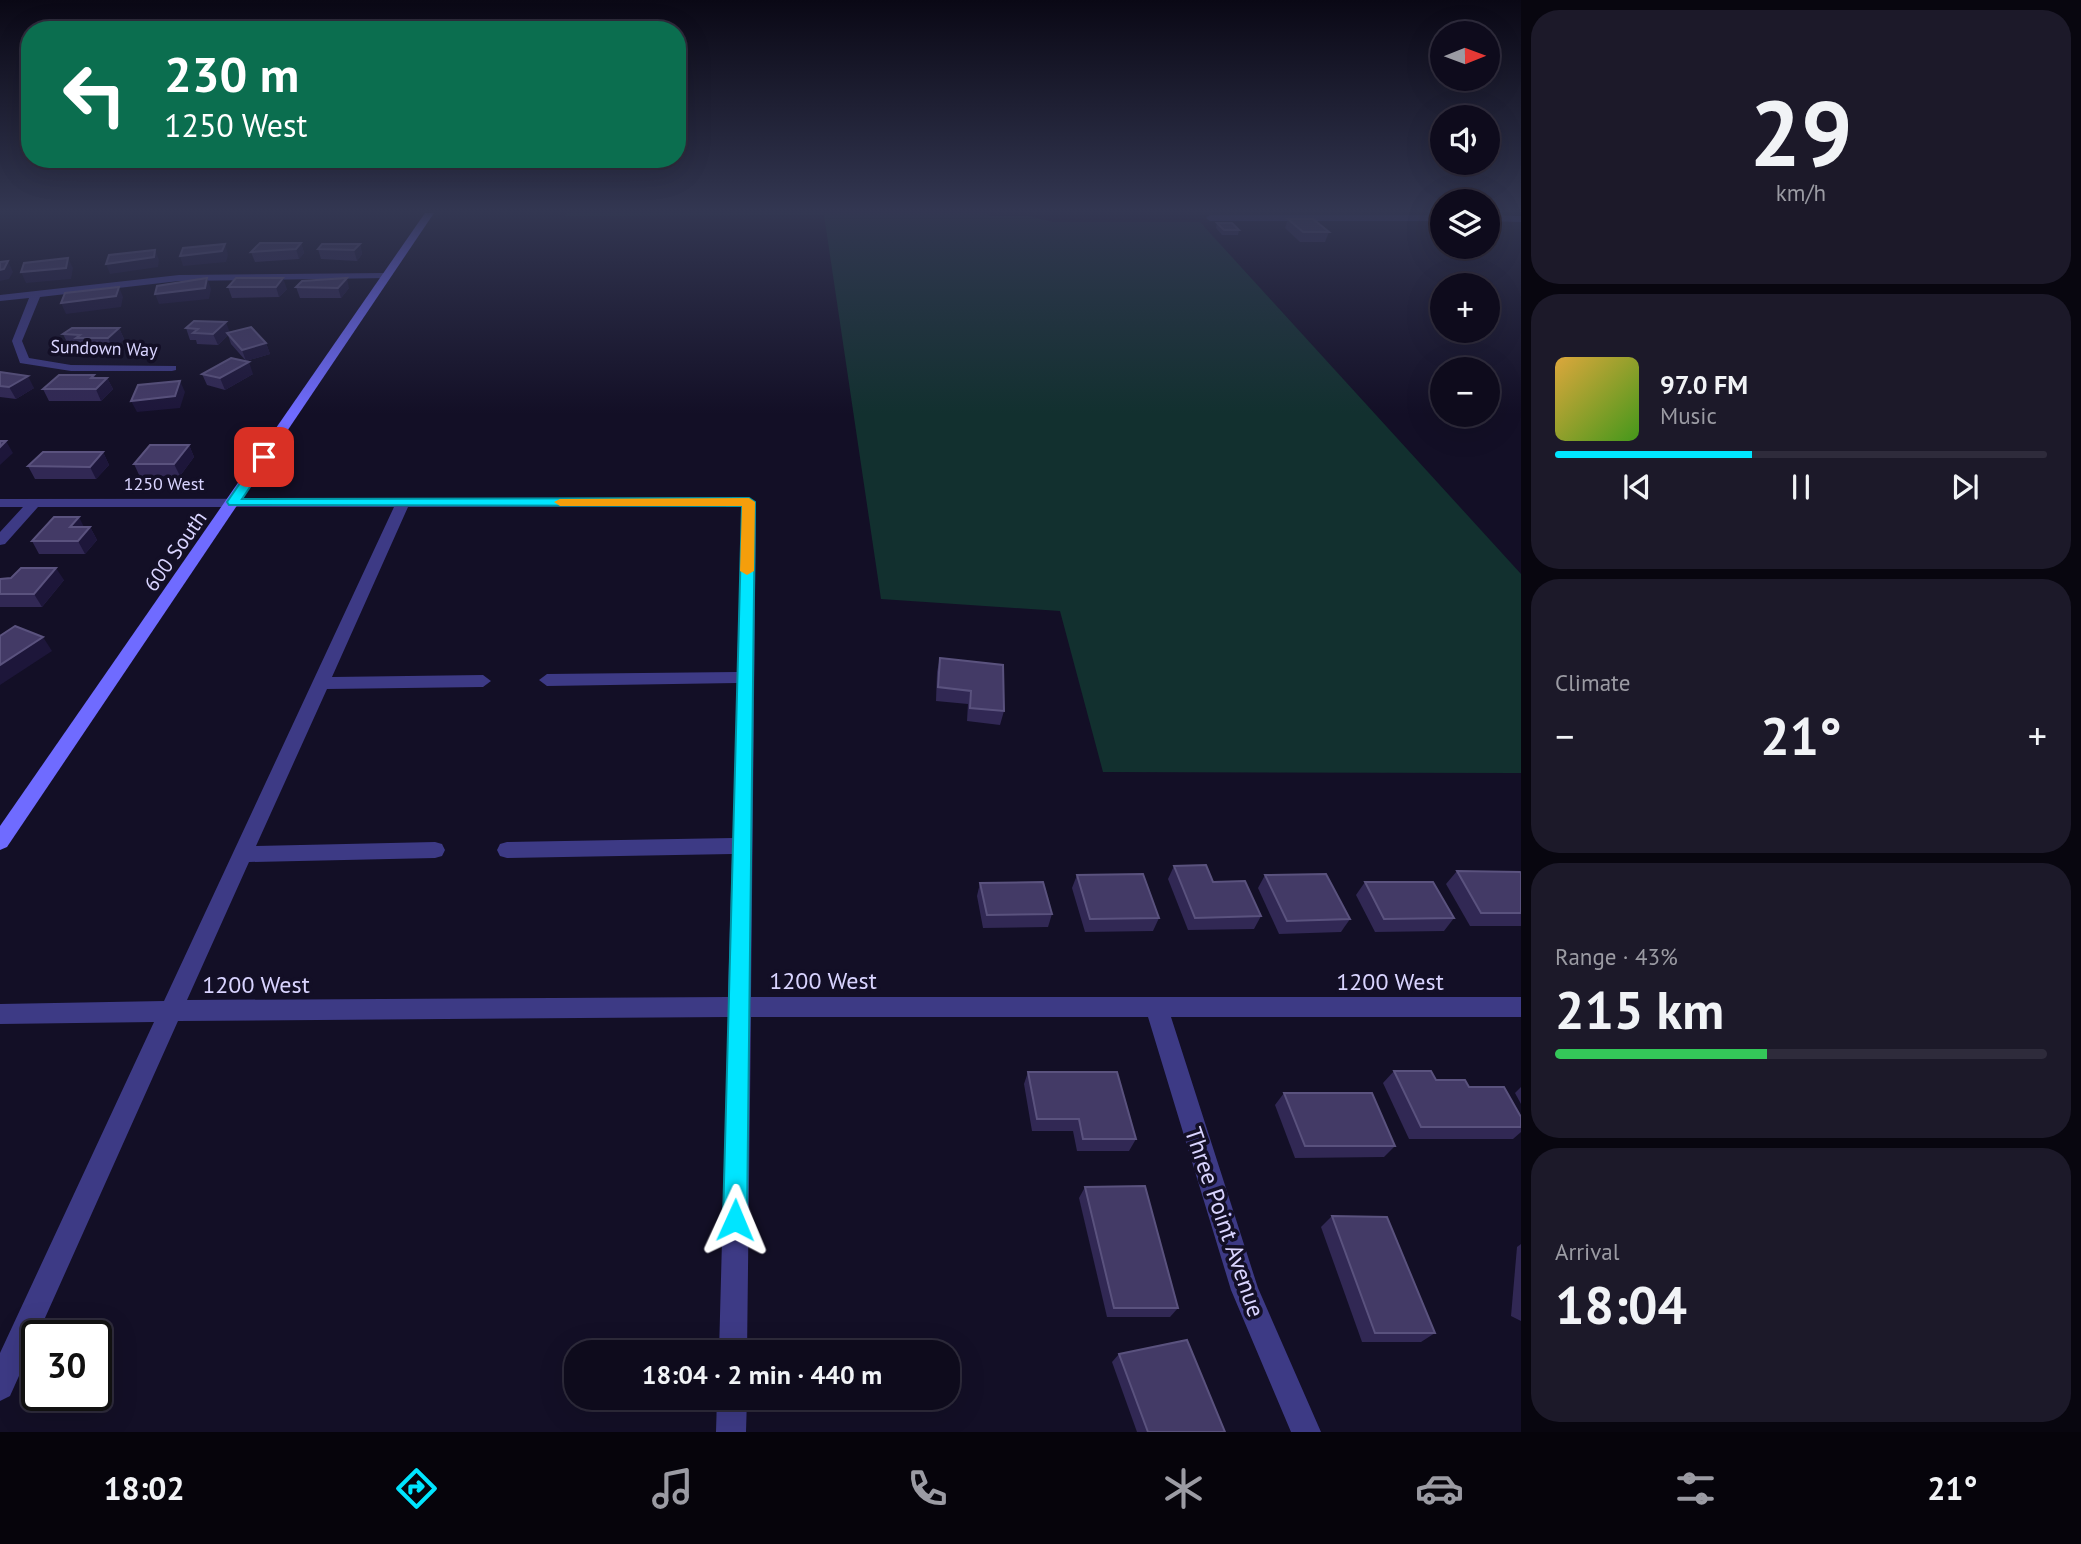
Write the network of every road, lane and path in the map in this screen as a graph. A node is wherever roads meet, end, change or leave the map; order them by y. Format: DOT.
graph roads {
  1 [pos="163,280"];
  2 [pos="382,280"];
  3 [pos="36,294"];
  4 [pos="0,298"];
  5 [pos="172,368"];
  6 [pos="233,502"];
  7 [pos="403,502"];
  8 [pos="0,503"];
  9 [pos="34,503"];
  10 [pos="0,541"];
  11 [pos="745,677"];
  12 [pos="547,680"];
  13 [pos="483,681"];
  14 [pos="321,682"];
  15 [pos="0,842"];
  16 [pos="742,846"];
  17 [pos="435,849"];
  18 [pos="507,850"];
  19 [pos="242,854"];
  20 [pos="739,1007"];
  21 [pos="1521,1007"];
  22 [pos="1157,1008"];
  23 [pos="171,1010"];
  24 [pos="0,1014"];
  25 [pos="733,1340"];
  26 [pos="0,1385"];
  27 [pos="732,1410"];
  28 [pos="731,1432"];
  29 [pos="1306,1432"];
  1 -- 3 [label="street"];
  2 -- 6 [label="main road, 600 South"];
  3 -- 4 [label="street"];
  3 -- 5 [label="street, Sundown Way"];
  6 -- 7 [label="street, 1250 West"];
  6 -- 9 [label="street, 1250 West"];
  6 -- 15 [label="main road, 600 South"];
  7 -- 11 [label="street, 1250 West"];
  7 -- 14 [label="street"];
  8 -- 9 [label="street, 1250 West"];
  9 -- 10 [label="street"];
  11 -- 12 [label="street"];
  11 -- 16 [label="street"];
  13 -- 14 [label="street"];
  14 -- 19 [label="street"];
  16 -- 18 [label="street"];
  16 -- 20 [label="street"];
  17 -- 19 [label="street"];
  19 -- 23 [label="street"];
  20 -- 22 [label="street, 1200 West"];
  20 -- 23 [label="street, 1200 West"];
  20 -- 25 [label="street"];
  21 -- 22 [label="street, 1200 West"];
  22 -- 29 [label="street, Three Point Avenue"];
  23 -- 24 [label="street, 1200 West"];
  23 -- 26 [label="street"];
  27 -- 28 [label="street"];
}
